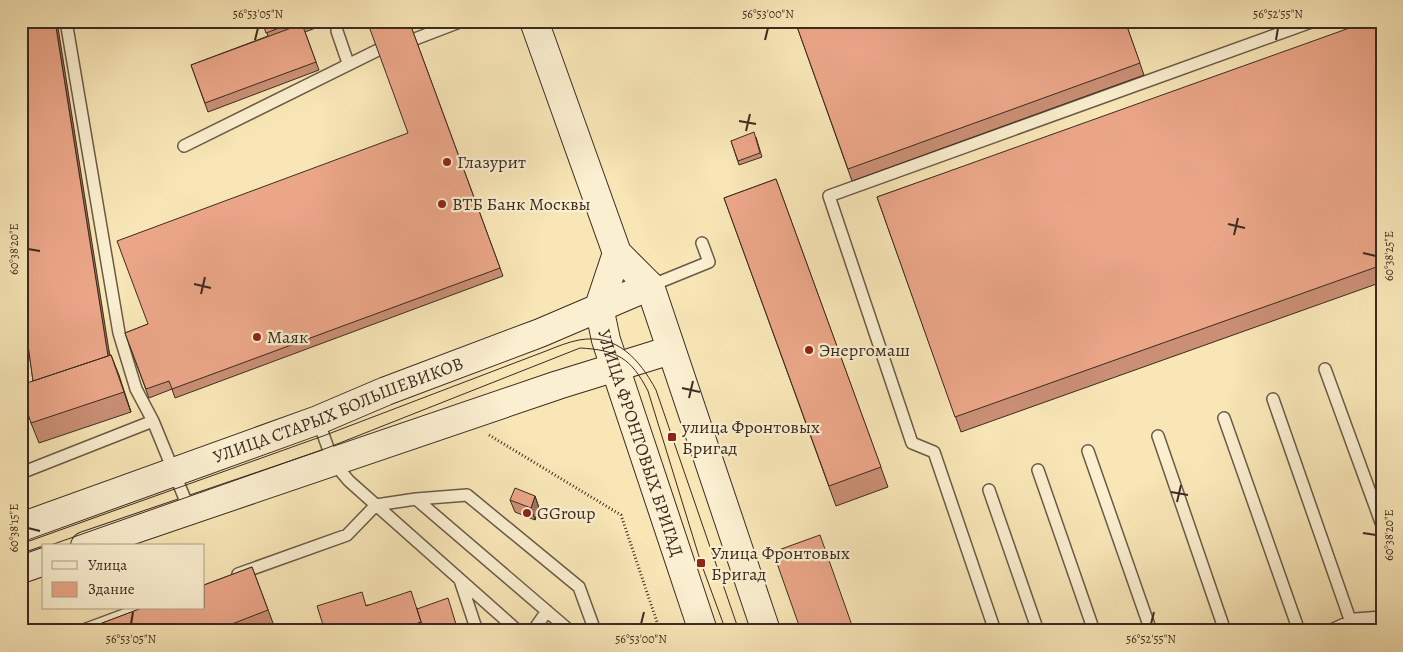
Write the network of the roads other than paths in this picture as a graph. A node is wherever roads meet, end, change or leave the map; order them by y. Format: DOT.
graph roads {
  1 [pos="66,21"];
  2 [pos="462,21"];
  3 [pos="534,21"];
  4 [pos="1314,21"];
  5 [pos="337,31"];
  6 [pos="416,39"];
  7 [pos="378,50"];
  8 [pos="348,63"];
  9 [pos="184,146"];
  10 [pos="702,244"];
  11 [pos="616,253"];
  12 [pos="650,286"];
  13 [pos="599,307"];
  14 [pos="671,350"];
  15 [pos="615,369"];
  16 [pos="1325,369"];
  17 [pos="1273,399"];
  18 [pos="1224,418"];
  19 [pos="318,420"];
  20 [pos="153,421"];
  21 [pos="1158,436"];
  22 [pos="1088,451"];
  23 [pos="333,462"];
  24 [pos="1038,470"];
  25 [pos="21,474"];
  26 [pos="175,474"];
  27 [pos="989,490"];
  28 [pos="416,499"];
  29 [pos="376,505"];
  30 [pos="189,509"];
  31 [pos="1382,525"];
  32 [pos="21,527"];
  33 [pos="91,544"];
  34 [pos="42,561"];
  35 [pos="21,569"];
  36 [pos="230,577"];
  37 [pos="459,578"];
  38 [pos="138,610"];
  39 [pos="547,611"];
  40 [pos="1382,617"];
  41 [pos="763,621"];
  42 [pos="1352,626"];
  43 [pos="80,631"];
  44 [pos="477,631"];
  45 [pos="518,631"];
  46 [pos="533,631"];
  47 [pos="570,631"];
  48 [pos="595,631"];
  49 [pos="703,631"];
  50 [pos="995,631"];
  51 [pos="1038,631"];
  52 [pos="1094,631"];
  53 [pos="1151,631"];
  54 [pos="1225,631"];
  55 [pos="1299,631"];
  56 [pos="1328,631"];
  1 -- 20 [label="lane"];
  2 -- 6 [label="lane"];
  3 -- 11 [label="main road"];
  4 -- 50 [label="lane"];
  5 -- 8 [label="lane"];
  7 -- 8 [label="lane"];
  8 -- 9 [label="lane"];
  10 -- 12 [label="lane"];
  11 -- 12 [label="main road"];
  11 -- 13 [label="main road, УЛИЦА ФРОНТОВЫХ БРИГАД"];
  12 -- 13 [label="main road, УЛИЦА СТАРЫХ БОЛЬШЕВИКОВ"];
  12 -- 14 [label="main road"];
  13 -- 15 [label="main road, УЛИЦА ФРОНТОВЫХ БРИГАД"];
  13 -- 19 [label="main road, УЛИЦА СТАРЫХ БОЛЬШЕВИКОВ"];
  14 -- 15 [label="main road"];
  14 -- 41 [label="main road"];
  15 -- 23 [label="main road"];
  15 -- 49 [label="main road, УЛИЦА ФРОНТОВЫХ БРИГАД"];
  16 -- 31 [label="lane"];
  17 -- 42 [label="lane"];
  18 -- 55 [label="lane"];
  19 -- 23 [label="lane"];
  19 -- 26 [label="main road, УЛИЦА СТАРЫХ БОЛЬШЕВИКОВ"];
  20 -- 25 [label="lane"];
  20 -- 26 [label="lane"];
  21 -- 54 [label="lane"];
  22 -- 53 [label="lane"];
  23 -- 29 [label="lane"];
  23 -- 30 [label="main road"];
  24 -- 52 [label="lane"];
  26 -- 30 [label="lane"];
  26 -- 32 [label="main road, УЛИЦА СТАРЫХ БОЛЬШЕВИКОВ"];
  27 -- 51 [label="lane"];
  28 -- 29 [label="lane"];
  28 -- 39 [label="lane"];
  28 -- 48 [label="lane"];
  29 -- 36 [label="lane"];
  29 -- 37 [label="lane"];
  30 -- 33 [label="main road"];
  34 -- 35 [label="main road"];
  37 -- 44 [label="lane"];
  37 -- 45 [label="lane"];
  38 -- 43 [label="lane"];
  39 -- 46 [label="lane"];
  39 -- 47 [label="lane"];
  40 -- 42 [label="lane"];
  42 -- 56 [label="lane"];
}
